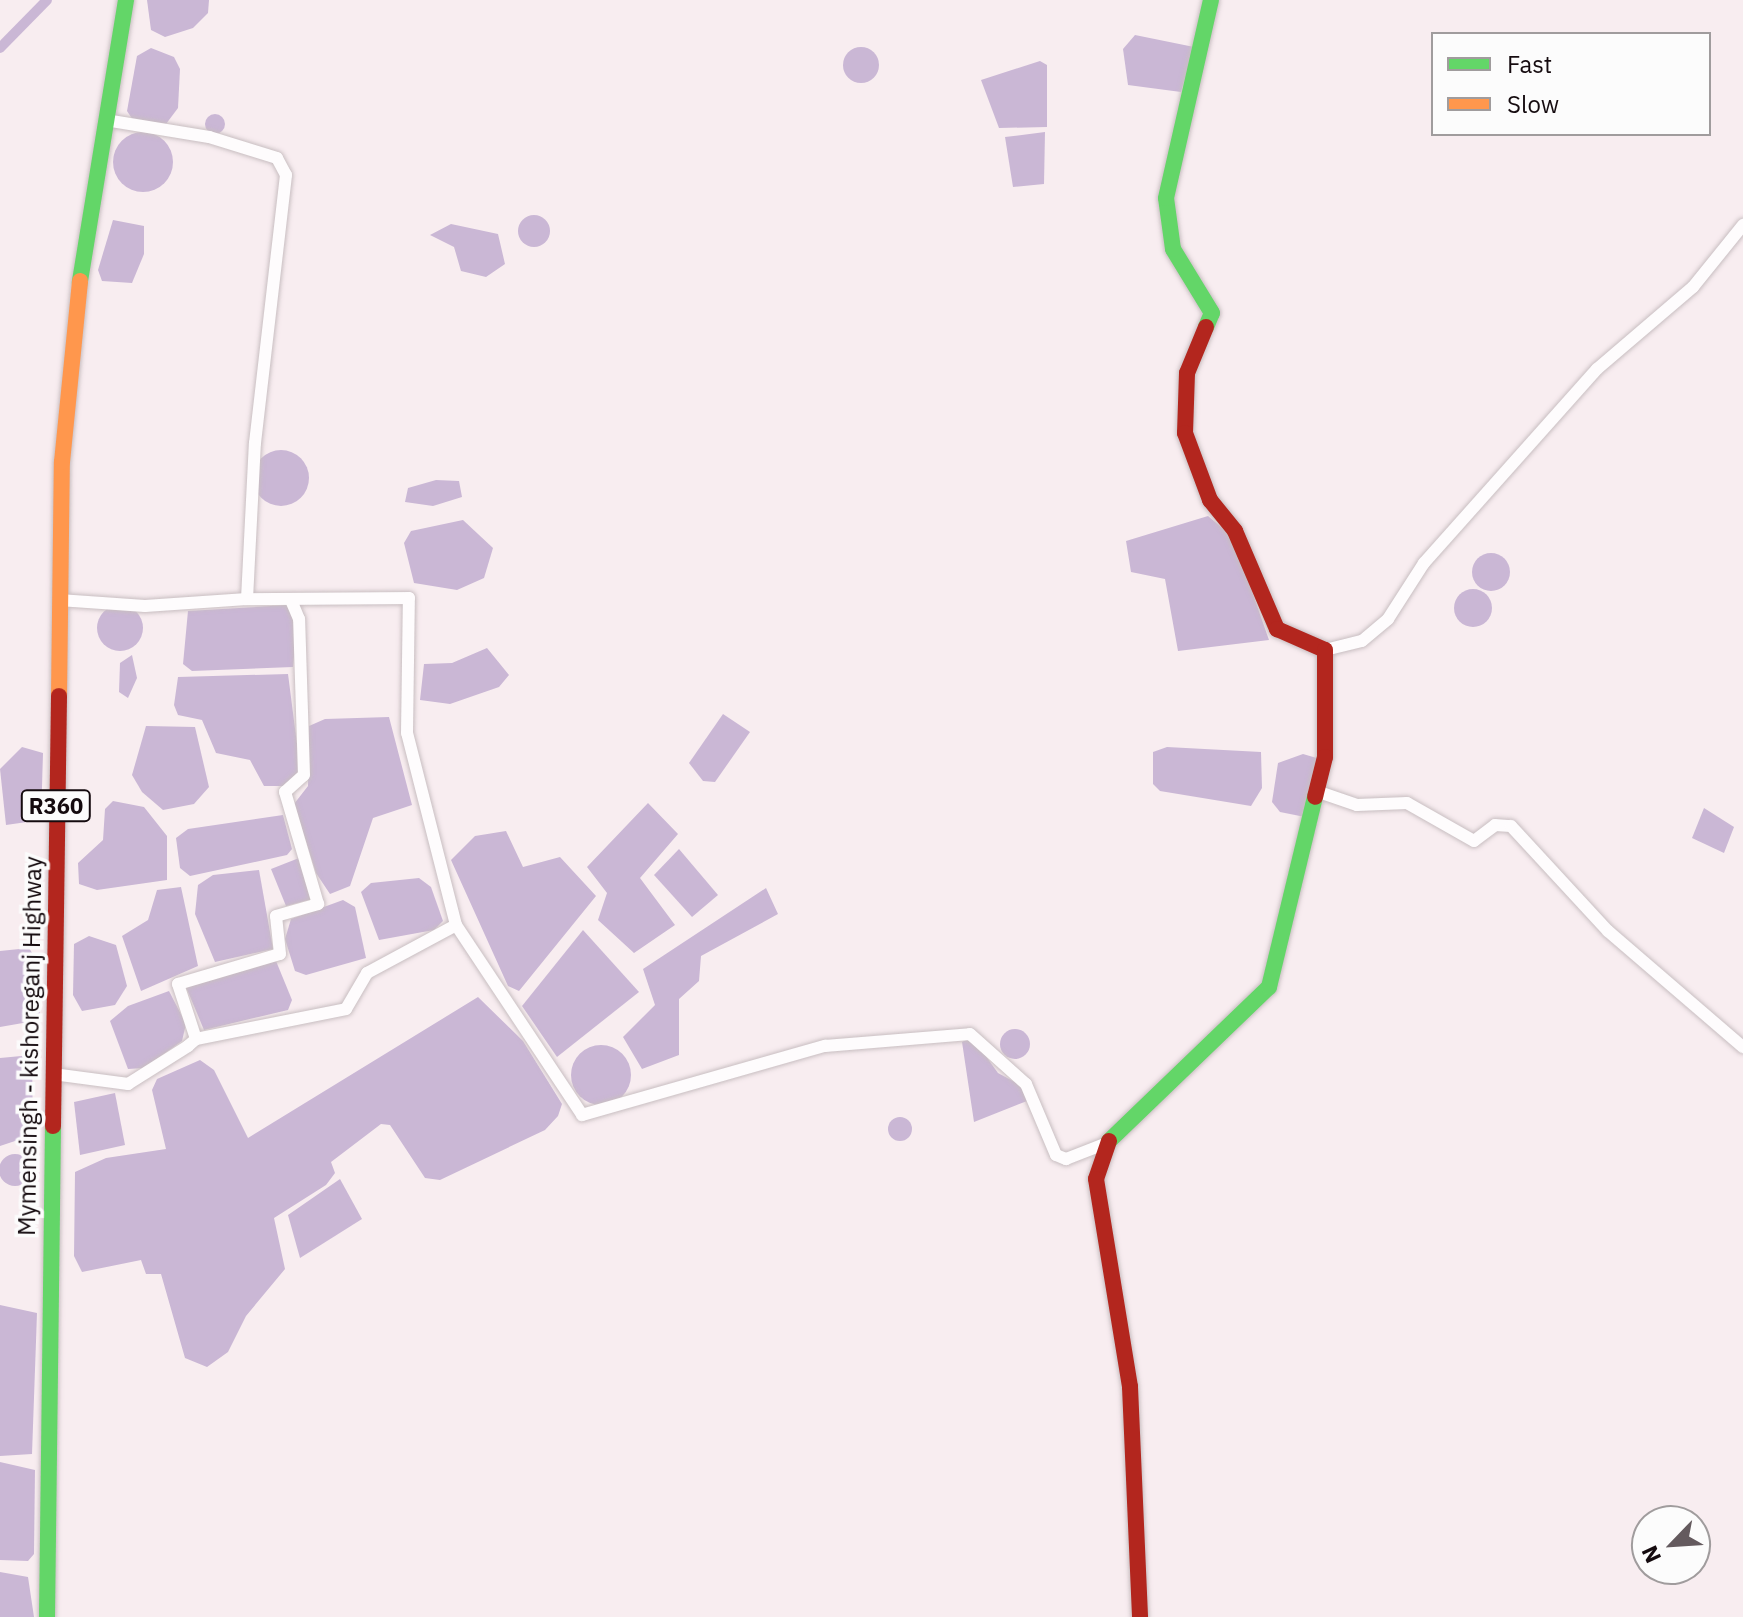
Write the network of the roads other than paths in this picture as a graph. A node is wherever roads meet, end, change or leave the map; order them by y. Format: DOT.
graph roads {
  1 [pos="126,0"];
  2 [pos="1211,0"];
  3 [pos="105,120"];
  4 [pos="1743,225"];
  5 [pos="247,599"];
  6 [pos="59,600"];
  7 [pos="291,600"];
  8 [pos="1325,650"];
  9 [pos="1319,792"];
  10 [pos="456,925"];
  11 [pos="196,1039"];
  12 [pos="1743,1047"];
  13 [pos="53,1074"];
  14 [pos="1107,1143"];
  15 [pos="47,1617"];
  16 [pos="1140,1617"];
  1 -- 3 [label="street, Mymensingh - kishoreganj Highway / R360"];
  2 -- 8 [label="street"];
  3 -- 5 [label="street"];
  3 -- 6 [label="street, Mymensingh - kishoreganj Highway / R360"];
  4 -- 8 [label="street"];
  5 -- 6 [label="street"];
  5 -- 7 [label="street"];
  6 -- 13 [label="street, Mymensingh - kishoreganj Highway / R360"];
  7 -- 10 [label="street"];
  7 -- 11 [label="street"];
  8 -- 9 [label="street"];
  9 -- 12 [label="street"];
  9 -- 14 [label="street"];
  10 -- 11 [label="street"];
  10 -- 14 [label="street"];
  11 -- 13 [label="street"];
  13 -- 15 [label="street, Mymensingh - kishoreganj Highway / R360"];
  14 -- 16 [label="street"];
}
